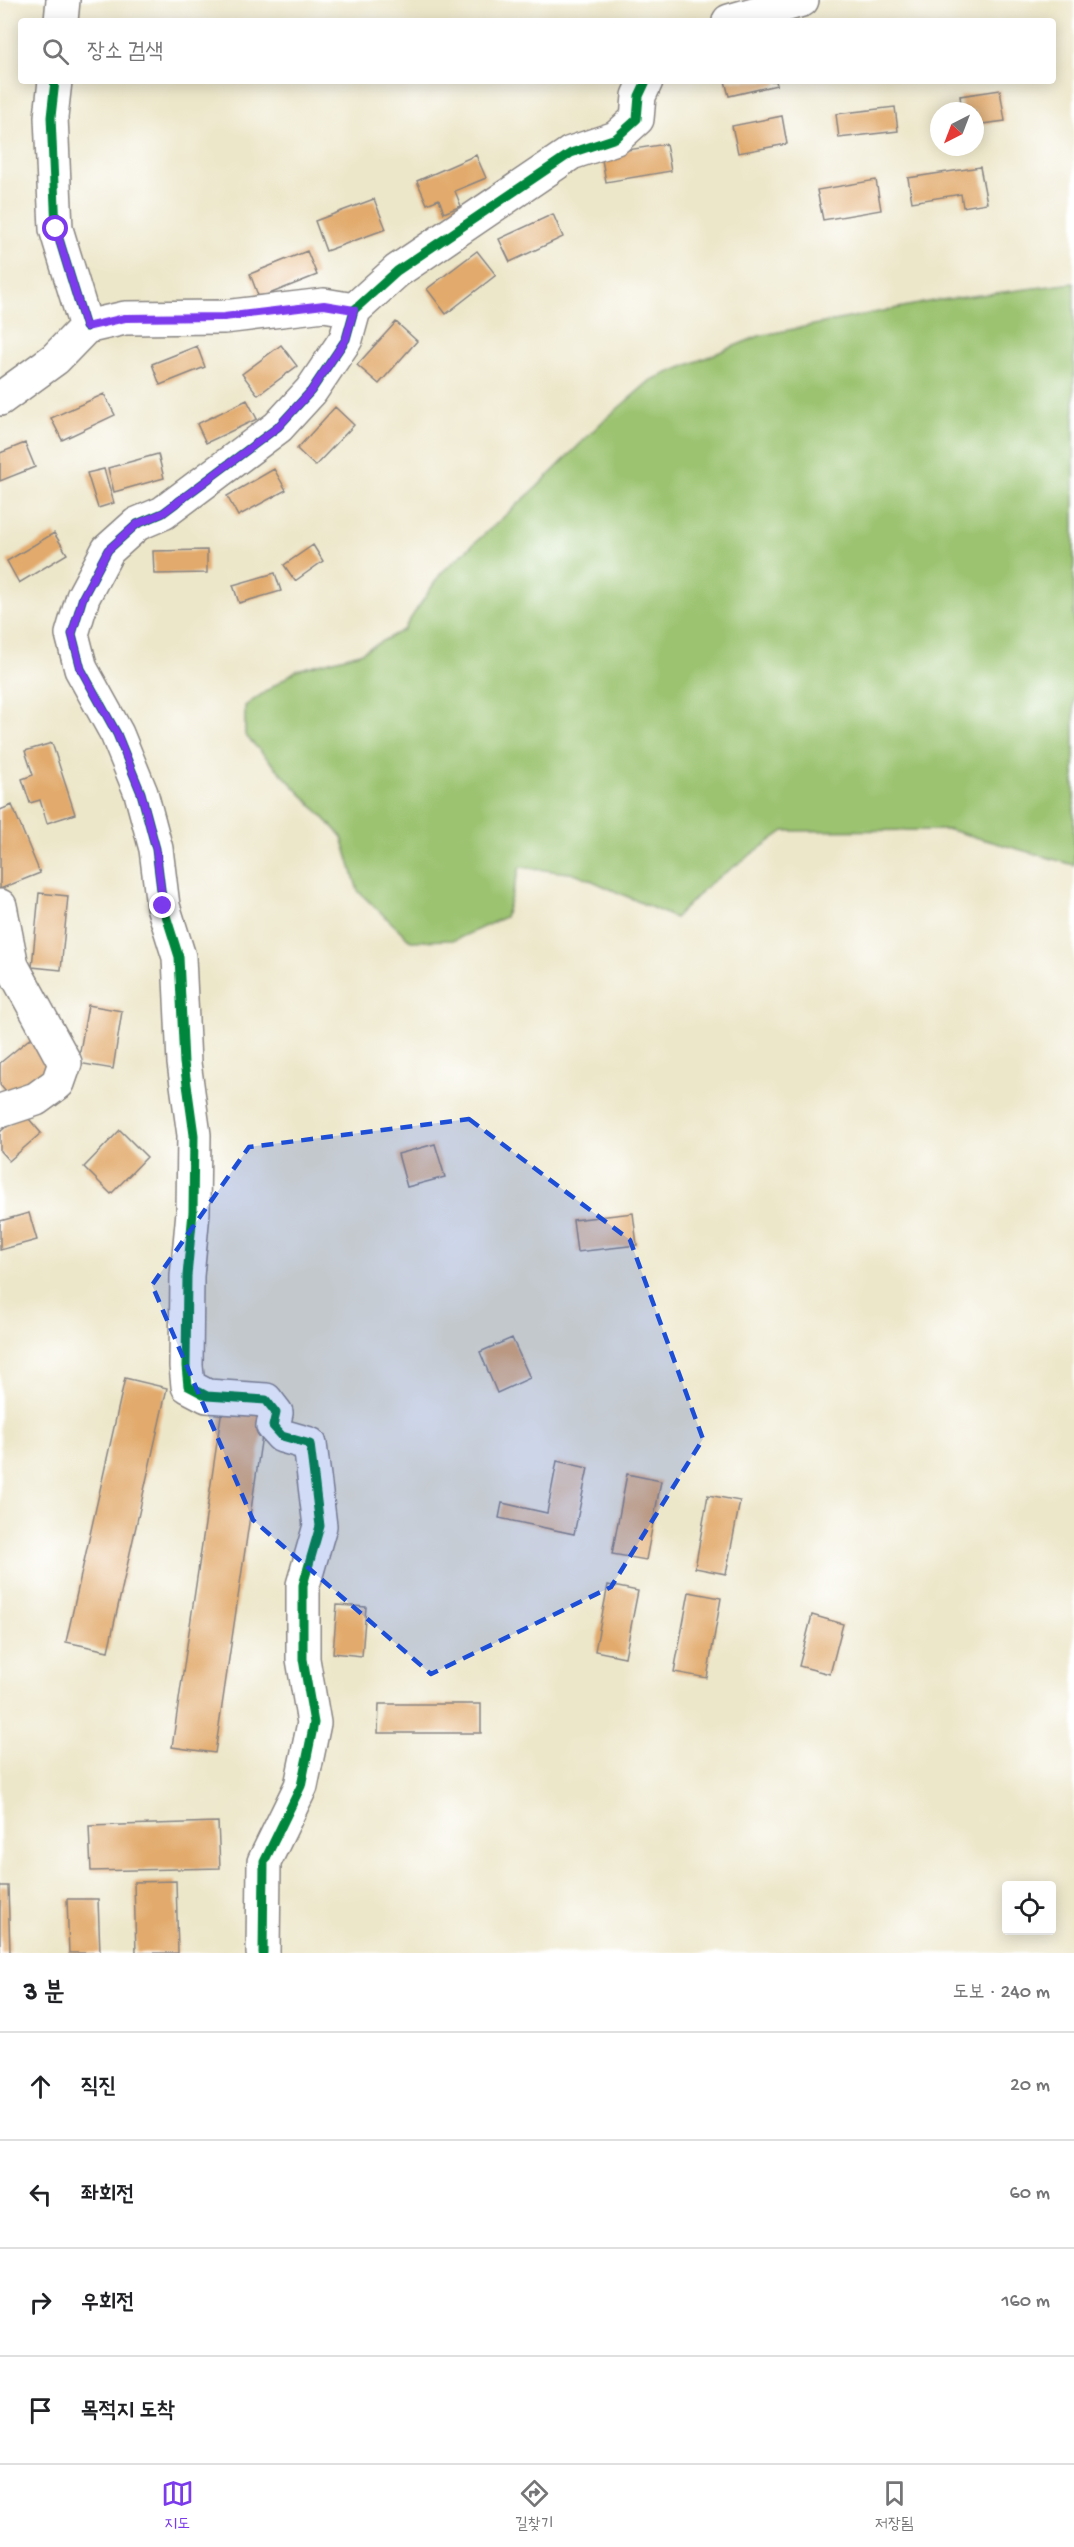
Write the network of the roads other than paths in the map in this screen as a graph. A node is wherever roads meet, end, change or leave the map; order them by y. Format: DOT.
graph roads {
  1 [pos="63,0"];
  2 [pos="802,0"];
  3 [pos="61,18"];
  4 [pos="739,18"];
  5 [pos="55,84"];
  6 [pos="645,84"];
  7 [pos="354,310"];
  8 [pos="86,327"];
  9 [pos="0,399"];
  10 [pos="0,906"];
  11 [pos="0,1111"];
  12 [pos="263,1953"];
  1 -- 3 [label="street"];
  2 -- 4 [label="street"];
  5 -- 8 [label="street"];
  6 -- 7 [label="street"];
  7 -- 8 [label="street"];
  7 -- 12 [label="street"];
  8 -- 9 [label="street"];
  10 -- 11 [label="street"];
}
